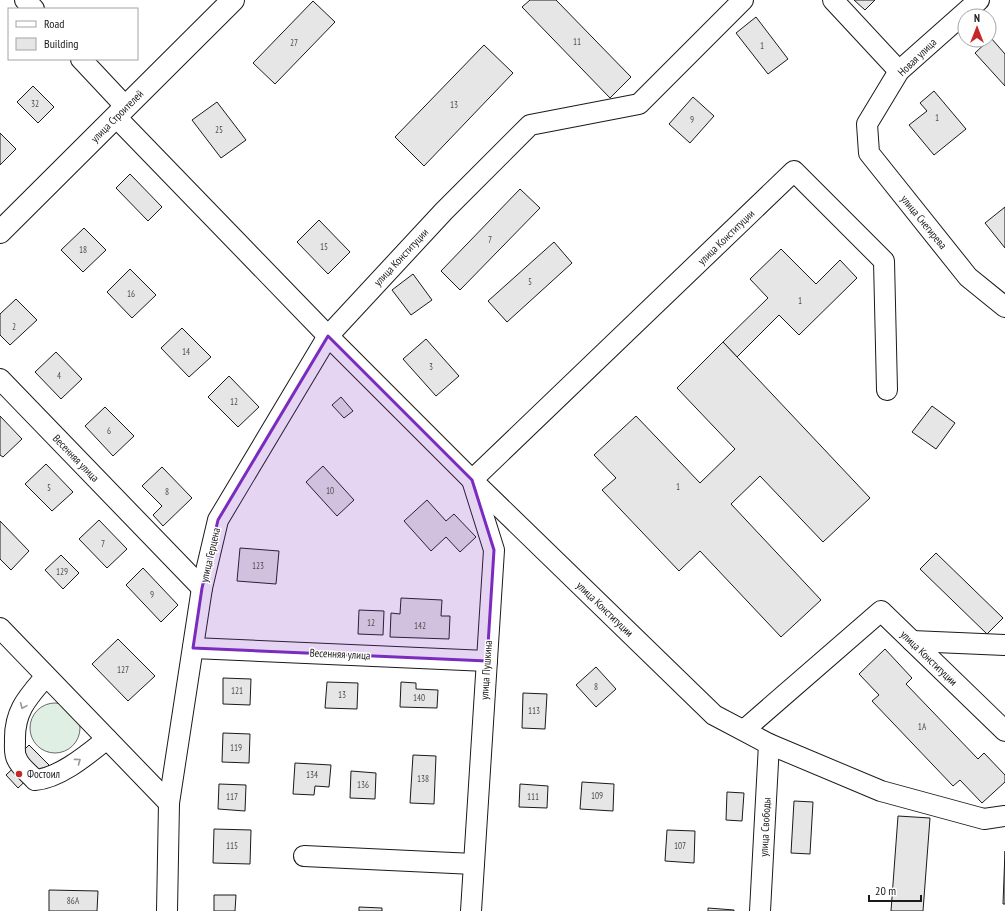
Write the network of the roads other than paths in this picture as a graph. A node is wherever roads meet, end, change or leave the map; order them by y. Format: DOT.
graph roads {
  1 [pos="25,0"];
  2 [pos="233,0"];
  3 [pos="743,0"];
  4 [pos="833,0"];
  5 [pos="979,0"];
  6 [pos="33,8"];
  7 [pos="82,60"];
  8 [pos="899,71"];
  9 [pos="121,112"];
  10 [pos="866,124"];
  11 [pos="0,232"];
  12 [pos="1005,308"];
  13 [pos="328,336"];
  14 [pos="0,379"];
  15 [pos="888,390"];
  16 [pos="472,480"];
  17 [pos="202,588"];
  18 [pos="0,628"];
  19 [pos="912,641"];
  20 [pos="1005,645"];
  21 [pos="193,648"];
  22 [pos="487,661"];
  23 [pos="46,676"];
  24 [pos="744,730"];
  25 [pos="1005,731"];
  26 [pos="107,739"];
  27 [pos="769,744"];
  28 [pos="169,803"];
  29 [pos="1005,816"];
  30 [pos="304,856"];
  31 [pos="474,864"];
  32 [pos="167,911"];
  33 [pos="471,911"];
  34 [pos="760,911"];
  1 -- 6 [label="street"];
  2 -- 9 [label="main road, улица Строителей"];
  3 -- 13 [label="street, улица Конституции"];
  4 -- 8 [label="street"];
  5 -- 8 [label="street, Новая улица"];
  7 -- 9 [label="street, улица Конституции"];
  8 -- 10 [label="street, Новая улица"];
  9 -- 11 [label="main road, улица Строителей"];
  9 -- 13 [label="street, улица Конституции"];
  10 -- 12 [label="street, улица Снегирева"];
  13 -- 16 [label="street, улица Конституции"];
  13 -- 17 [label="street, улица Герцена"];
  14 -- 17 [label="street, Весенняя улица"];
  15 -- 16 [label="street, улица Конституции"];
  16 -- 22 [label="street, улица Пушкина"];
  16 -- 24 [label="street, улица Конституции"];
  17 -- 21 [label="street, улица Герцена"];
  18 -- 23 [label="street"];
  19 -- 20 [label="street"];
  19 -- 24 [label="street, улица Конституции"];
  19 -- 25 [label="street, улица Конституции"];
  21 -- 22 [label="street, Весенняя улица"];
  21 -- 28 [label="street, улица Герцена"];
  22 -- 31 [label="street, улица Пушкина"];
  23 -- 26 [label="street"];
  23 -- 26 [label="street, one-way"];
  24 -- 27 [label="street, улица Конституции"];
  26 -- 28 [label="street"];
  27 -- 29 [label="street, улица Конституции"];
  27 -- 34 [label="street, улица Свободы"];
  28 -- 32 [label="street, улица Герцена"];
  30 -- 31 [label="street"];
  31 -- 33 [label="street, улица Пушкина"];
}
